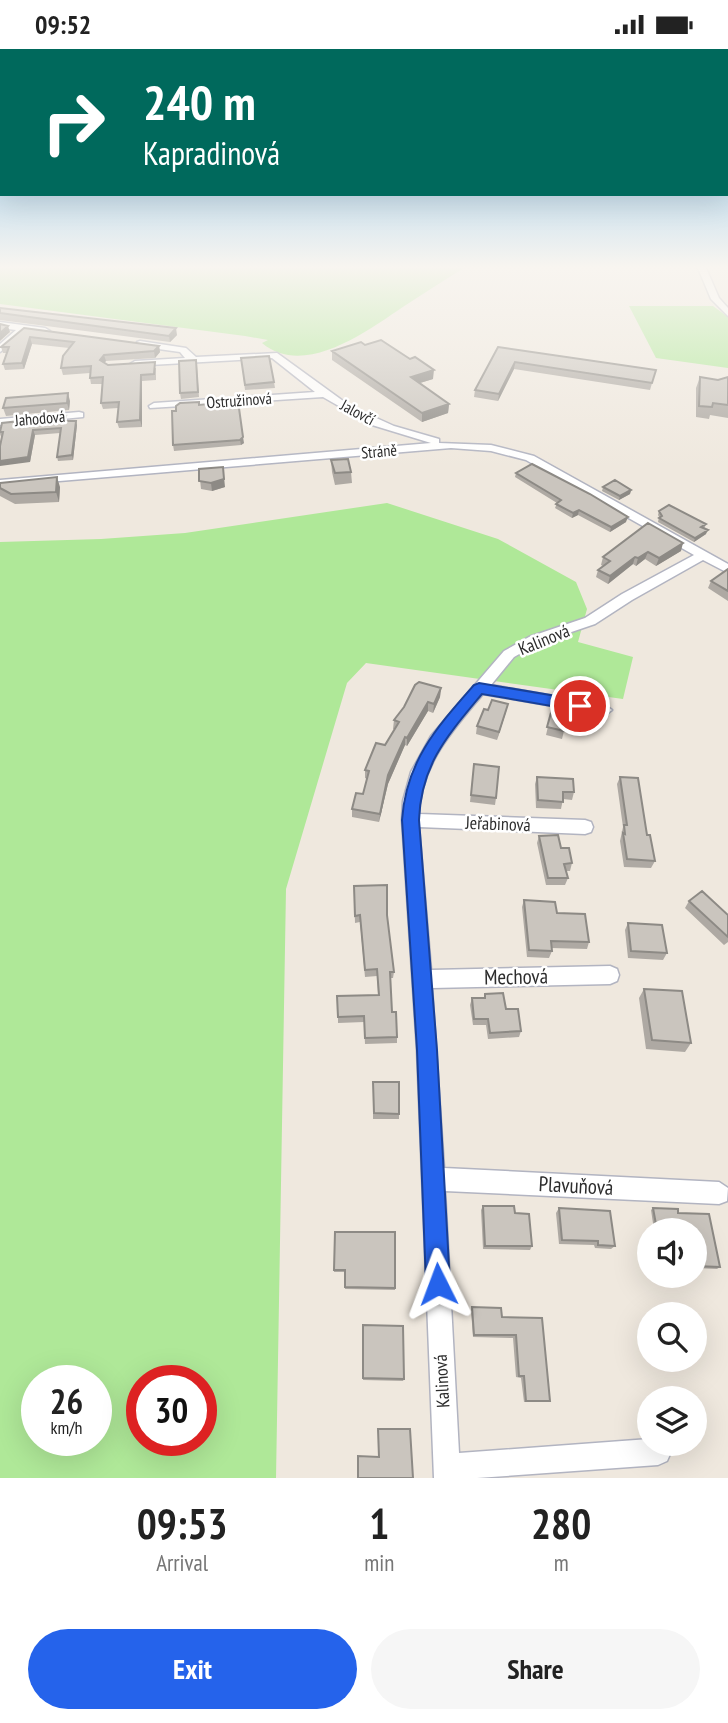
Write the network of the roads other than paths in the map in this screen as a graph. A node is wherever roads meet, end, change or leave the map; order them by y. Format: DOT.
graph roads {
  1 [pos="16,335"];
  2 [pos="127,342"];
  3 [pos="0,349"];
  4 [pos="192,359"];
  5 [pos="122,365"];
  6 [pos="324,394"];
  7 [pos="154,406"];
  8 [pos="79,415"];
  9 [pos="0,422"];
  10 [pos="451,445"];
  11 [pos="0,483"];
  12 [pos="703,555"];
  13 [pos="728,569"];
  14 [pos="479,688"];
  15 [pos="605,710"];
  16 [pos="410,820"];
  17 [pos="585,827"];
  18 [pos="610,975"];
  19 [pos="422,979"];
  20 [pos="433,1179"];
  21 [pos="719,1193"];
  22 [pos="637,1454"];
  23 [pos="446,1473"];
  1 -- 3 [label="street"];
  2 -- 4 [label="street"];
  4 -- 5 [label="street"];
  4 -- 6 [label="street, Jalovčí"];
  6 -- 7 [label="street, Ostružinová"];
  6 -- 10 [label="street, Jalovčí"];
  8 -- 9 [label="street, Jahodová"];
  10 -- 11 [label="street, Stráně"];
  10 -- 12 [label="street, Stráně"];
  12 -- 13 [label="street, Stráně"];
  12 -- 14 [label="street, Kalinová"];
  14 -- 15 [label="street"];
  14 -- 16 [label="street, Kalinová"];
  16 -- 17 [label="street, Jeřabinová"];
  16 -- 19 [label="street, Kalinová"];
  18 -- 19 [label="street, Mechová"];
  19 -- 20 [label="street, Kalinová"];
  20 -- 21 [label="street, Plavuňová"];
  20 -- 23 [label="street, Kalinová"];
  22 -- 23 [label="street"];
}
